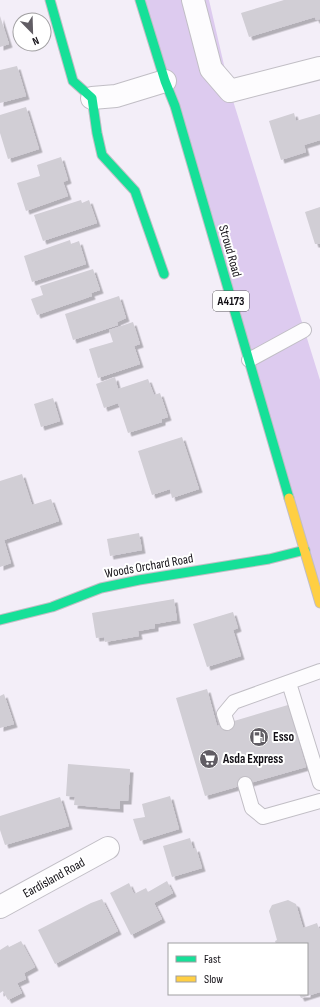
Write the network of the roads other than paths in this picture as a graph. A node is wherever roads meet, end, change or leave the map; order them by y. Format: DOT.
graph roads {
  1 [pos="50,0"];
  2 [pos="140,0"];
  3 [pos="193,0"];
  4 [pos="320,68"];
  5 [pos="165,81"];
  6 [pos="92,98"];
  7 [pos="164,274"];
  8 [pos="304,330"];
  9 [pos="249,360"];
  10 [pos="305,550"];
  11 [pos="320,603"];
  12 [pos="0,620"];
  13 [pos="320,671"];
  14 [pos="289,683"];
  15 [pos="227,723"];
  16 [pos="320,783"];
  17 [pos="245,784"];
  18 [pos="320,801"];
  19 [pos="108,848"];
  20 [pos="0,907"];
  1 -- 6 [label="main road"];
  2 -- 5 [label="main road, Stroud Road / A4173"];
  3 -- 4 [label="street"];
  5 -- 6 [label="street"];
  5 -- 9 [label="main road, Stroud Road / A4173"];
  6 -- 7 [label="main road"];
  8 -- 9 [label="lane"];
  9 -- 10 [label="main road, Stroud Road / A4173"];
  10 -- 11 [label="main road, Stroud Road / A4173"];
  10 -- 12 [label="main road, Woods Orchard Road"];
  13 -- 14 [label="lane"];
  14 -- 15 [label="lane"];
  14 -- 16 [label="lane"];
  17 -- 18 [label="lane"];
  19 -- 20 [label="street, Eardisland Road"];
}
